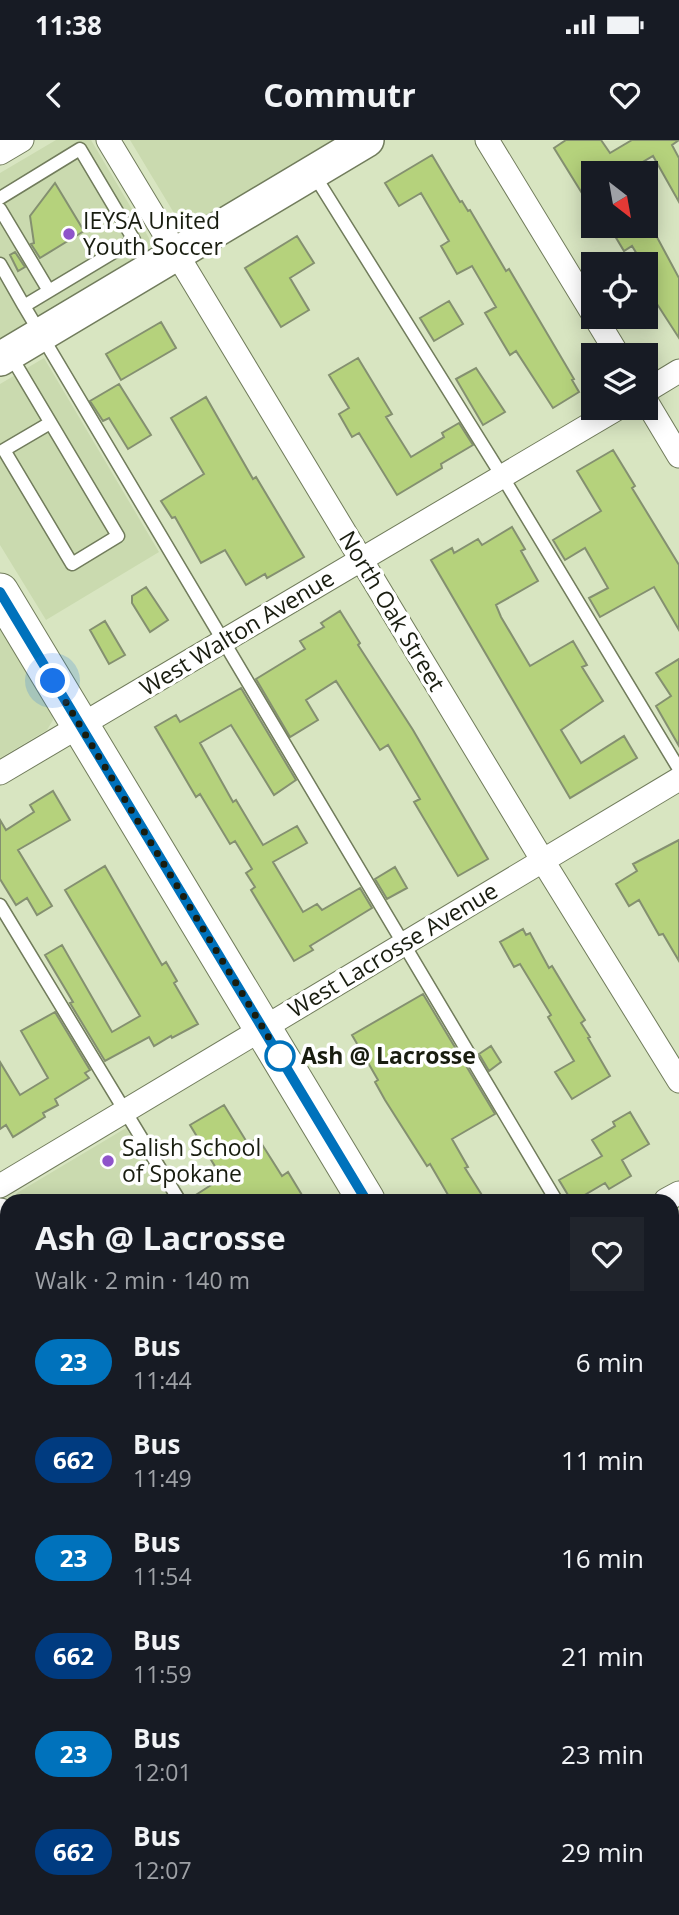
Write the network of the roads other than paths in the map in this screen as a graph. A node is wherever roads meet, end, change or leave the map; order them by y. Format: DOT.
graph roads {
  1 [pos="22,140"];
  2 [pos="108,140"];
  3 [pos="367,140"];
  4 [pos="487,140"];
  5 [pos="0,153"];
  6 [pos="313,172"];
  7 [pos="0,198"];
  8 [pos="0,209"];
  9 [pos="176,253"];
  10 [pos="0,264"];
  11 [pos="49,291"];
  12 [pos="581,295"];
  13 [pos="24,306"];
  14 [pos="40,335"];
  15 [pos="4,356"];
  16 [pos="679,371"];
  17 [pos="658,384"];
  18 [pos="598,420"];
  19 [pos="657,420"];
  20 [pos="50,423"];
  21 [pos="679,456"];
  22 [pos="502,476"];
  23 [pos="361,559"];
  24 [pos="0,592"];
  25 [pos="223,642"];
  26 [pos="79,725"];
  27 [pos="679,769"];
  28 [pos="0,773"];
  29 [pos="679,779"];
  30 [pos="543,861"];
  31 [pos="0,905"];
  32 [pos="402,945"];
  33 [pos="262,1027"];
  34 [pos="679,1081"];
  35 [pos="124,1110"];
  36 [pos="0,1186"];
  37 [pos="175,1194"];
  38 [pos="362,1194"];
  39 [pos="552,1194"];
  1 -- 5 [label="street"];
  2 -- 9 [label="street, North Oak Street"];
  3 -- 6 [label="street"];
  4 -- 12 [label="street"];
  6 -- 9 [label="street"];
  6 -- 22 [label="lane"];
  7 -- 11 [label="lane"];
  8 -- 11 [label="lane"];
  9 -- 14 [label="street"];
  9 -- 23 [label="street, North Oak Street"];
  10 -- 13 [label="lane"];
  11 -- 13 [label="lane"];
  13 -- 14 [label="lane"];
  14 -- 15 [label="street"];
  14 -- 25 [label="lane"];
  15 -- 20 [label="lane"];
  16 -- 17 [label="street"];
  18 -- 22 [label="street, West Walton Avenue"];
  19 -- 21 [label="street"];
  20 -- 20 [label="lane"];
  22 -- 23 [label="street, West Walton Avenue"];
  22 -- 27 [label="lane"];
  23 -- 25 [label="street, West Walton Avenue"];
  23 -- 30 [label="street, North Oak Street"];
  24 -- 26 [label="main road"];
  25 -- 26 [label="street, West Walton Avenue"];
  25 -- 32 [label="lane"];
  26 -- 28 [label="street, West Walton Avenue"];
  26 -- 33 [label="main road"];
  29 -- 30 [label="street, West Lacrosse Avenue"];
  30 -- 32 [label="street, West Lacrosse Avenue"];
  30 -- 34 [label="street, North Oak Street"];
  31 -- 35 [label="lane"];
  32 -- 33 [label="street, West Lacrosse Avenue"];
  32 -- 39 [label="lane"];
  33 -- 35 [label="street, West Lacrosse Avenue"];
  33 -- 38 [label="main road"];
  35 -- 36 [label="street, West Lacrosse Avenue"];
  35 -- 37 [label="lane"];
}
